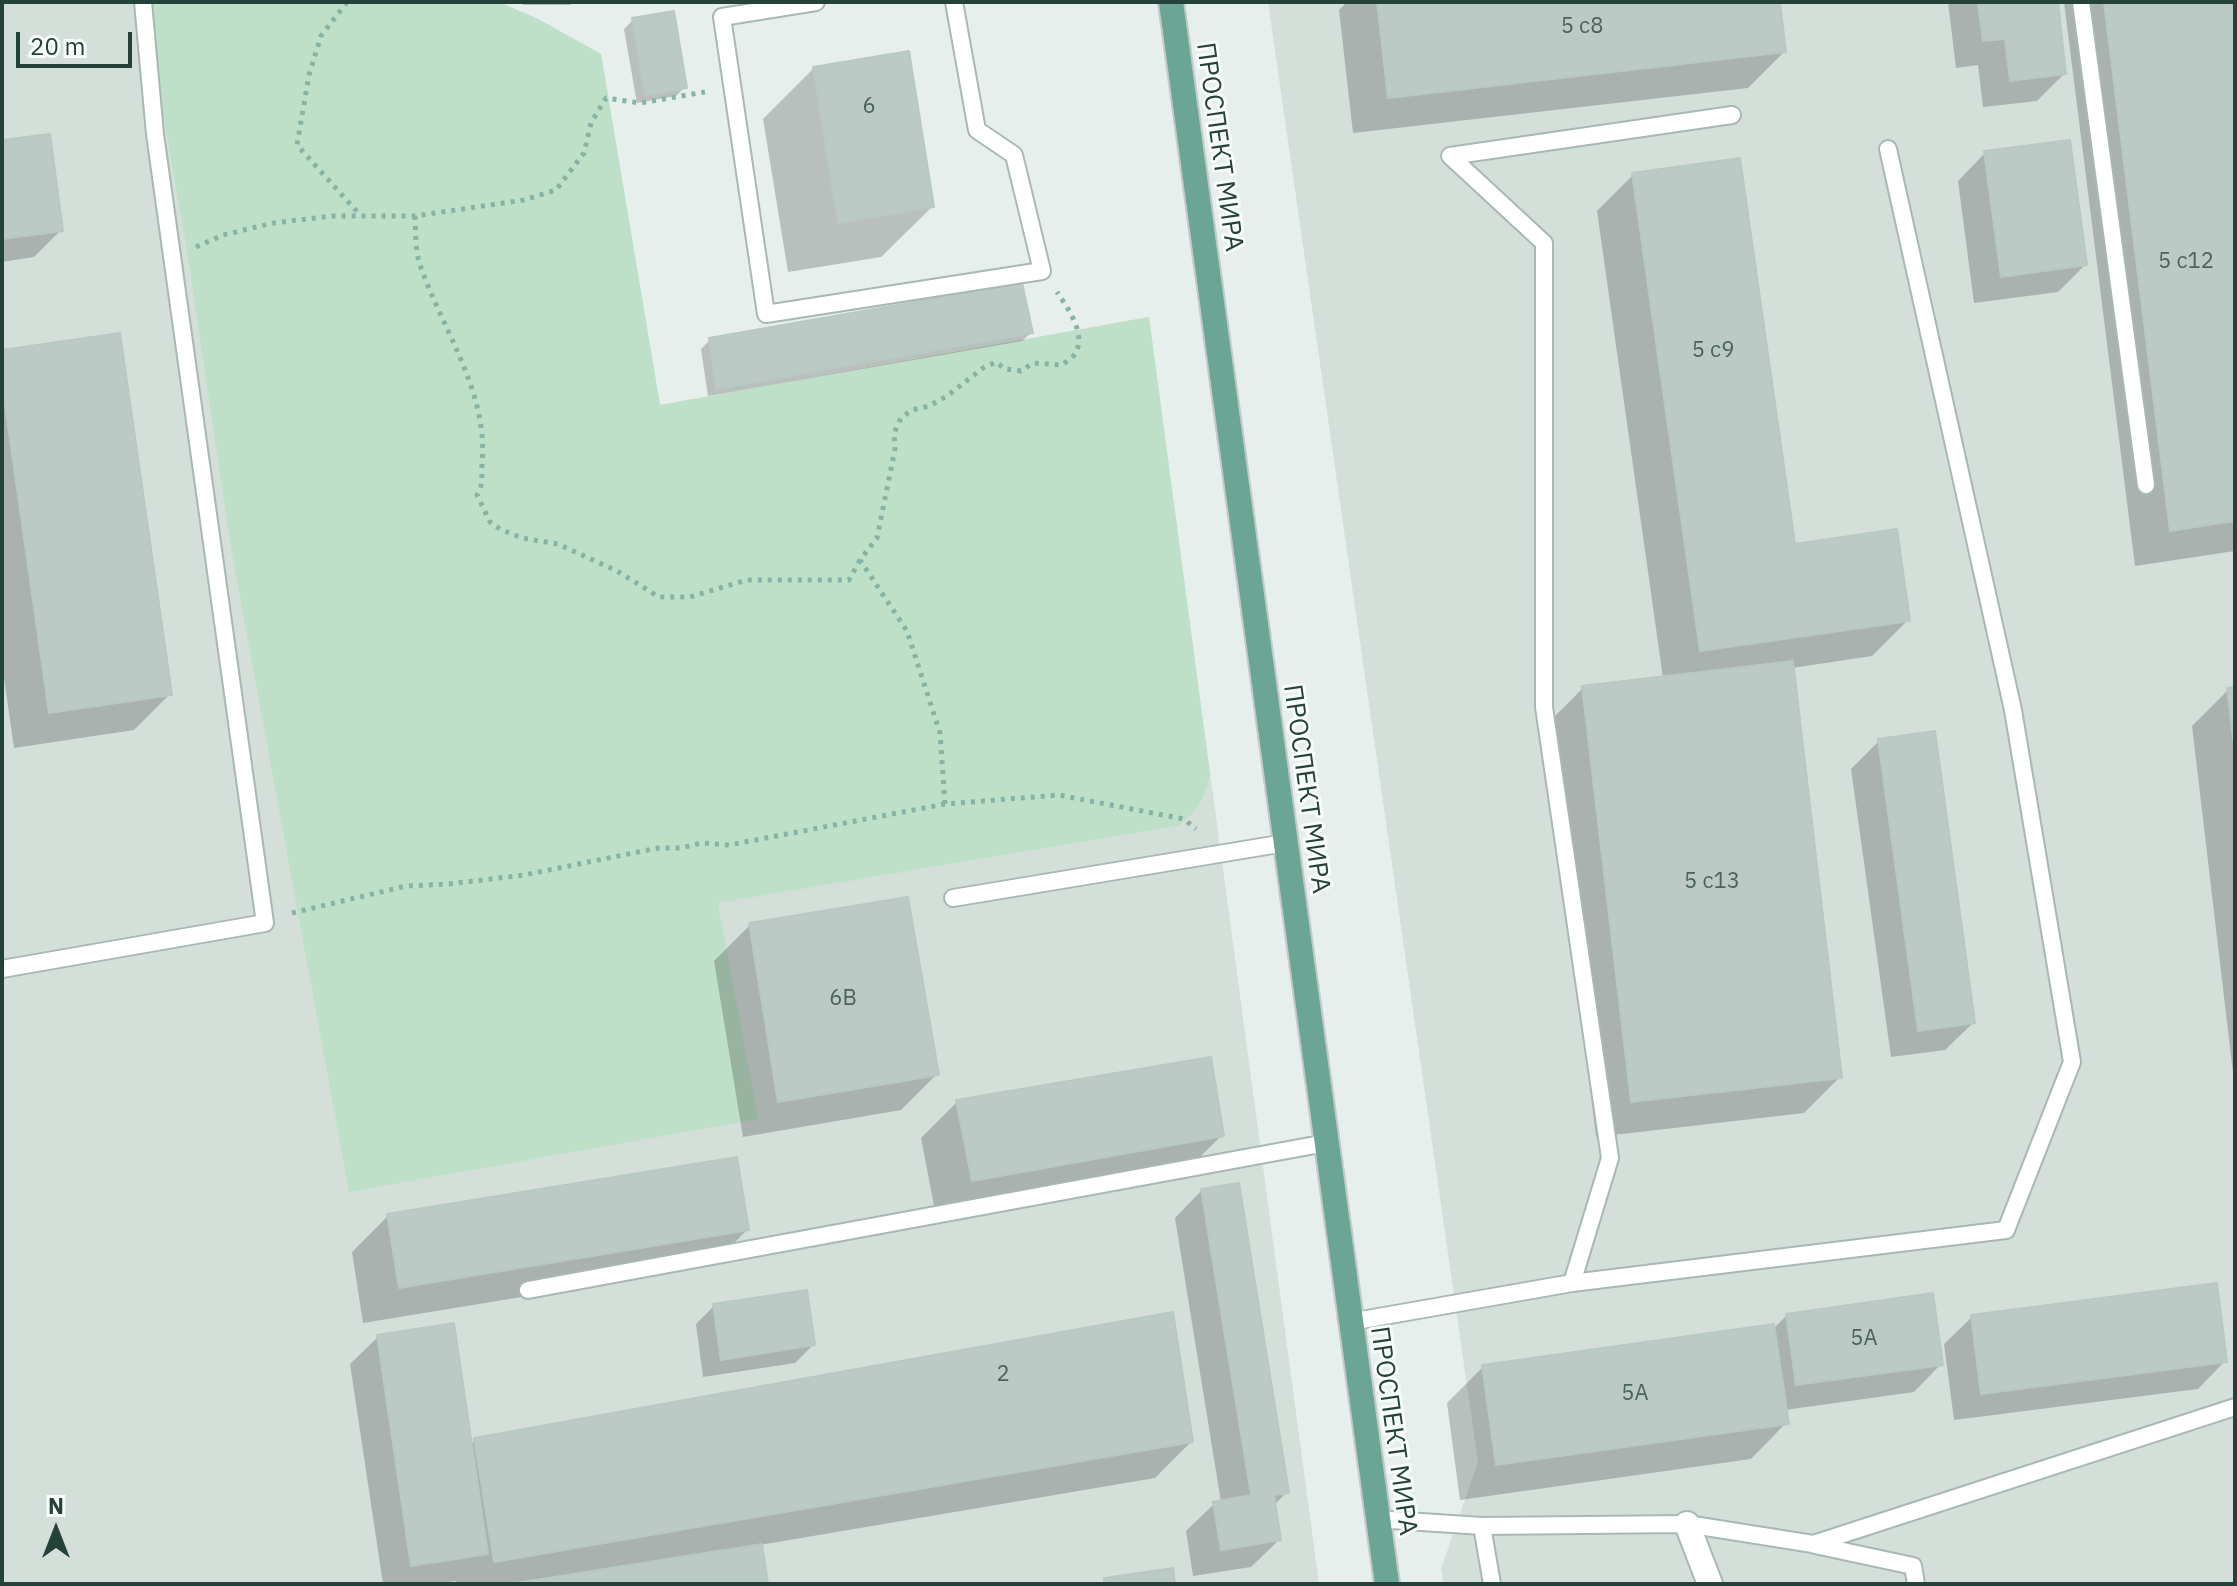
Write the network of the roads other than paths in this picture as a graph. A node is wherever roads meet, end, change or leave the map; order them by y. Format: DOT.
graph roads {
  1 [pos="143,2"];
  2 [pos="816,2"];
  3 [pos="954,2"];
  4 [pos="1171,2"];
  5 [pos="2081,2"];
  6 [pos="1732,115"];
  7 [pos="1888,149"];
  8 [pos="2146,485"];
  9 [pos="1285,843"];
  10 [pos="953,898"];
  11 [pos="2,969"];
  12 [pos="1326,1143"];
  13 [pos="1572,1283"];
  14 [pos="528,1290"];
  15 [pos="1350,1322"];
  16 [pos="2235,1407"];
  17 [pos="1376,1519"];
  18 [pos="1687,1524"];
  19 [pos="1482,1526"];
  20 [pos="1813,1544"];
  21 [pos="1387,1584"];
  22 [pos="1492,1584"];
  23 [pos="1710,1584"];
  24 [pos="1916,1584"];
  1 -- 11 [label="lane"];
  2 -- 3 [label="lane"];
  4 -- 9 [label="main road, ПРОСПЕКТ МИРА"];
  5 -- 8 [label="lane"];
  6 -- 13 [label="lane"];
  7 -- 13 [label="lane"];
  9 -- 10 [label="lane"];
  9 -- 12 [label="main road, ПРОСПЕКТ МИРА"];
  12 -- 14 [label="lane"];
  12 -- 15 [label="main road, ПРОСПЕКТ МИРА"];
  13 -- 15 [label="lane"];
  15 -- 17 [label="main road, ПРОСПЕКТ МИРА"];
  16 -- 20 [label="lane"];
  17 -- 19 [label="lane"];
  17 -- 21 [label="main road, ПРОСПЕКТ МИРА"];
  18 -- 19 [label="lane"];
  18 -- 20 [label="lane"];
  18 -- 23 [label="street"];
  19 -- 22 [label="lane"];
  20 -- 24 [label="lane"];
}
